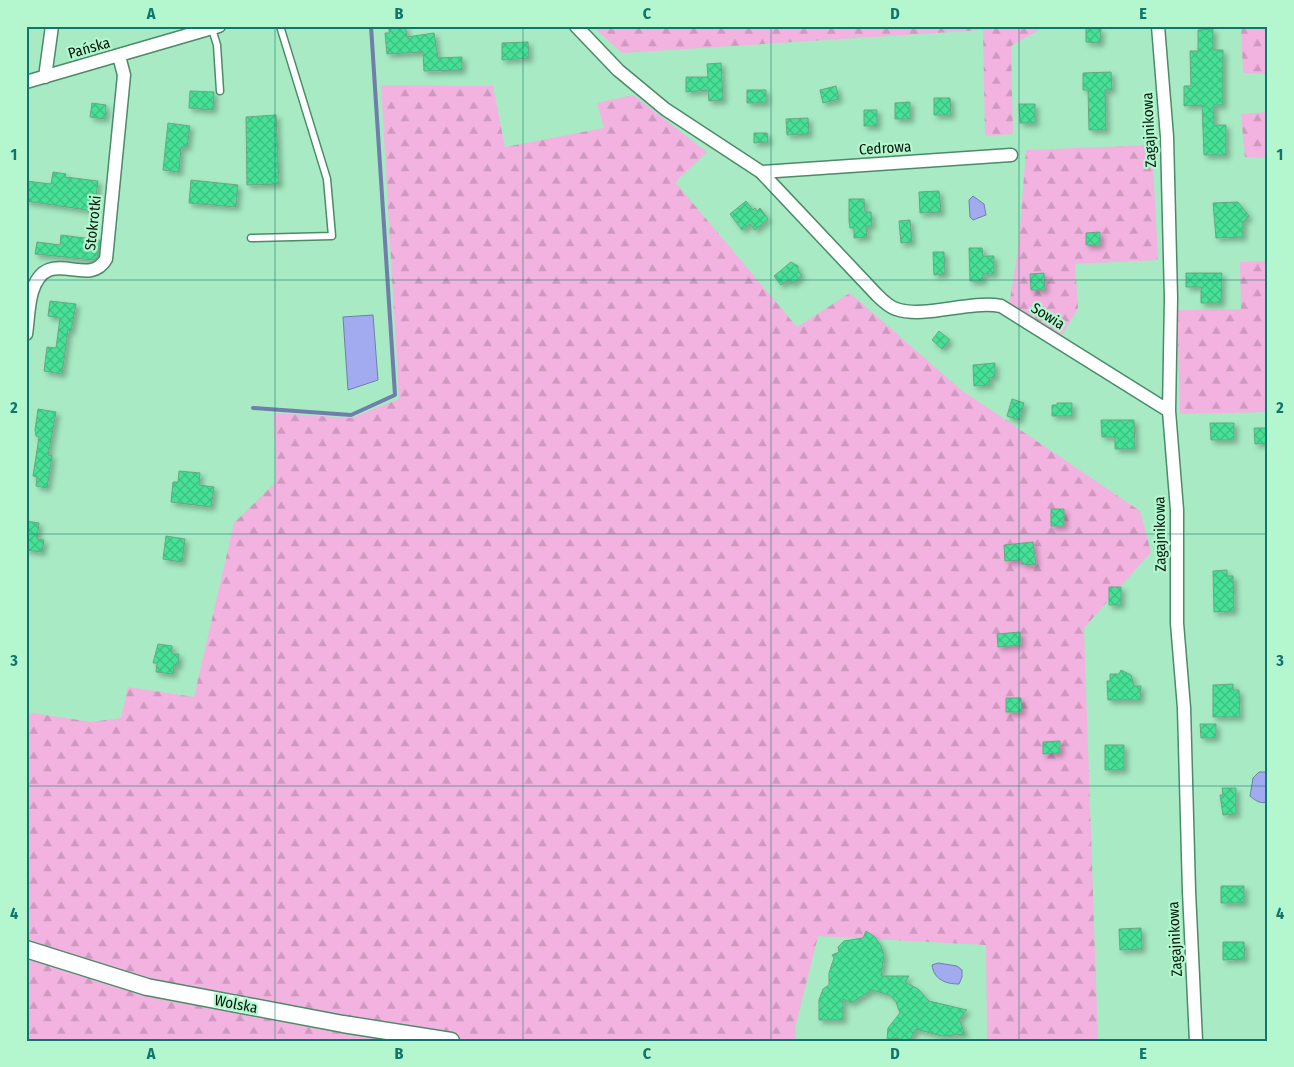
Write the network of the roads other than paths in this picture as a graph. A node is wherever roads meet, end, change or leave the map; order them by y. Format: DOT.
graph roads {
  1 [pos="52,26"];
  2 [pos="280,26"];
  3 [pos="576,26"];
  4 [pos="1158,26"];
  5 [pos="215,27"];
  6 [pos="119,56"];
  7 [pos="45,77"];
  8 [pos="26,82"];
  9 [pos="220,91"];
  10 [pos="1011,155"];
  11 [pos="761,172"];
  12 [pos="251,238"];
  13 [pos="26,334"];
  14 [pos="1169,411"];
  15 [pos="26,949"];
  16 [pos="451,1041"];
  17 [pos="1196,1041"];
  1 -- 7 [label="street"];
  2 -- 12 [label="lane"];
  3 -- 11 [label="street"];
  4 -- 14 [label="street, Zagajnikowa"];
  5 -- 6 [label="street, Pańska"];
  5 -- 9 [label="lane"];
  6 -- 7 [label="street, Pańska"];
  6 -- 13 [label="street, Stokrotki"];
  7 -- 8 [label="street, Pańska"];
  10 -- 11 [label="street, Cedrowa"];
  11 -- 14 [label="street, Sowia"];
  14 -- 17 [label="street, Zagajnikowa"];
  15 -- 16 [label="street, Wolska"];
}
